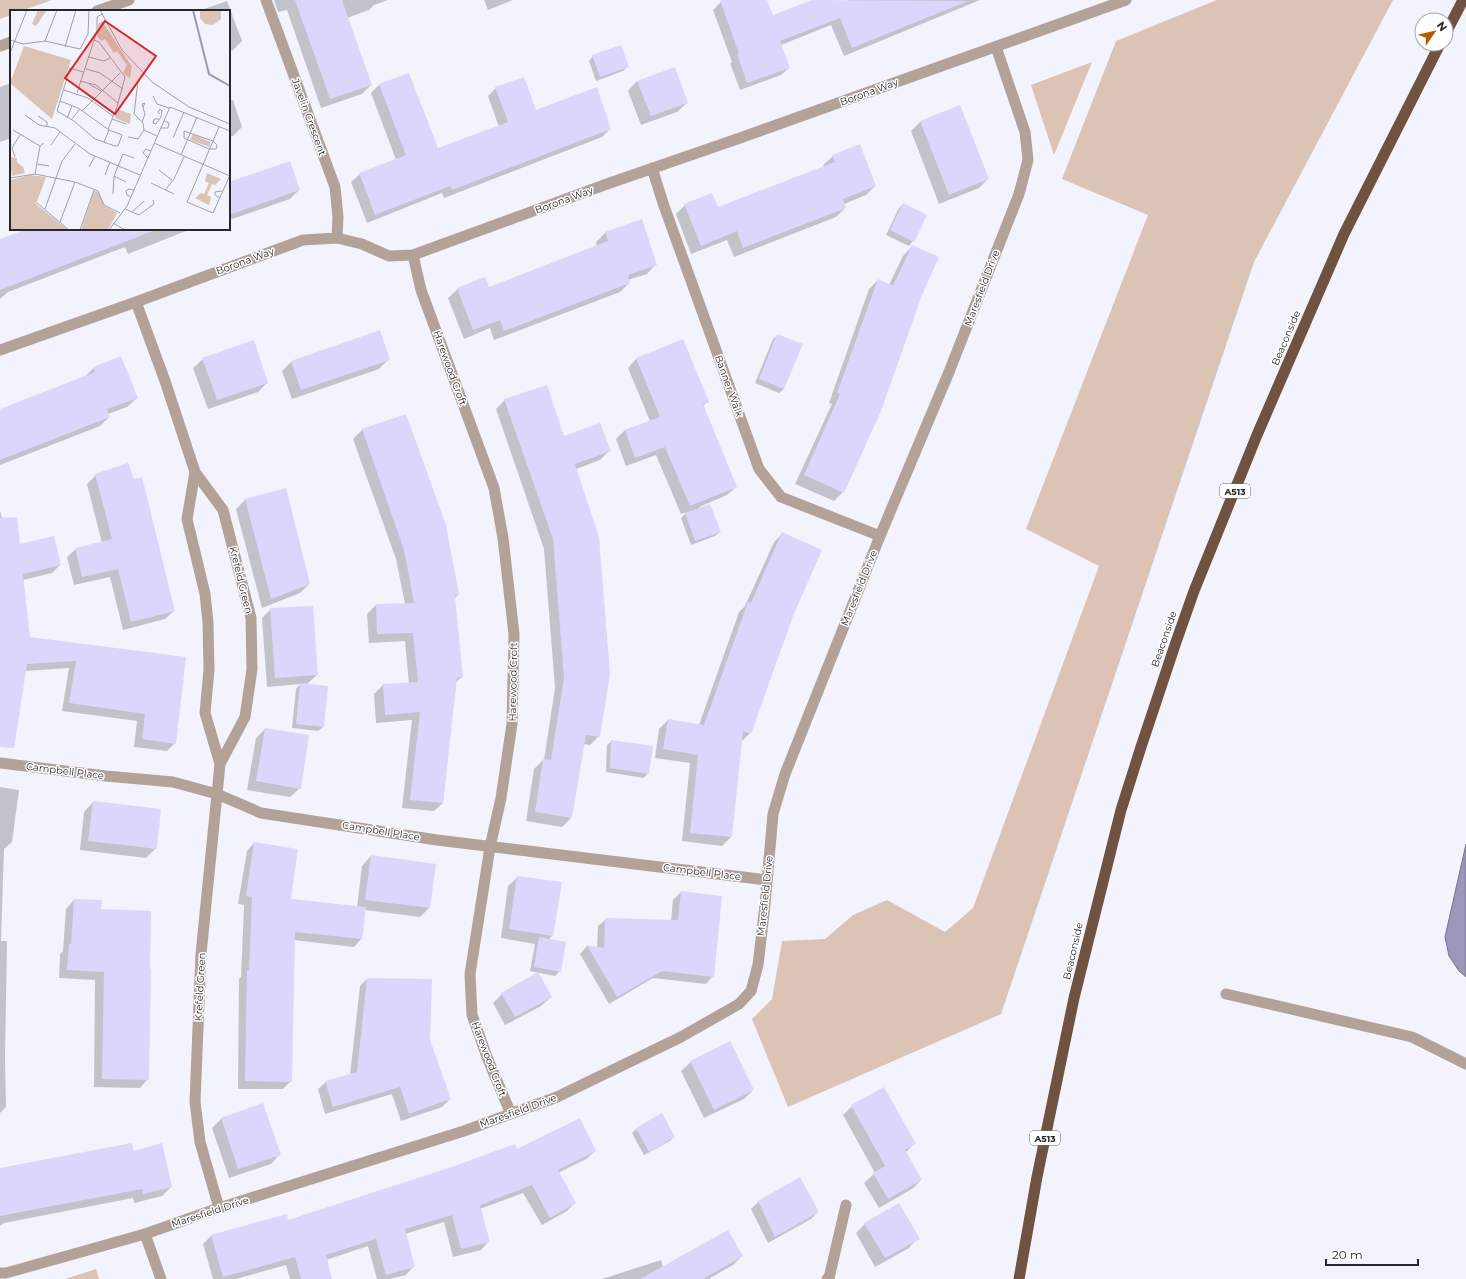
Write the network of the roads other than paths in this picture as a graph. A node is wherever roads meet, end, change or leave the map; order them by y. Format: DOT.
graph roads {
  1 [pos="129,0"];
  2 [pos="266,0"];
  3 [pos="1126,0"];
  4 [pos="1463,0"];
  5 [pos="100,10"];
  6 [pos="1454,17"];
  7 [pos="10,42"];
  8 [pos="0,46"];
  9 [pos="996,47"];
  10 [pos="1436,52"];
  11 [pos="652,168"];
  12 [pos="337,238"];
  13 [pos="413,255"];
  14 [pos="136,302"];
  15 [pos="0,350"];
  16 [pos="195,472"];
  17 [pos="880,536"];
  18 [pos="0,763"];
  19 [pos="220,764"];
  20 [pos="217,794"];
  21 [pos="490,847"];
  22 [pos="767,880"];
  23 [pos="1226,994"];
  24 [pos="1466,1064"];
  25 [pos="511,1114"];
  26 [pos="846,1205"];
  27 [pos="219,1208"];
  28 [pos="145,1234"];
  29 [pos="0,1273"];
  30 [pos="828,1278"];
  31 [pos="161,1279"];
  32 [pos="1019,1279"];
  1 -- 5 [label="street"];
  2 -- 12 [label="street, Javelin Crescent"];
  3 -- 9 [label="street, Borona Way"];
  4 -- 6 [label="highway"];
  7 -- 8 [label="street"];
  9 -- 11 [label="street, Borona Way"];
  9 -- 17 [label="street, Maresfield Drive"];
  10 -- 32 [label="highway, Beaconside / A513"];
  11 -- 13 [label="street, Borona Way"];
  11 -- 17 [label="street, Banner Walk"];
  12 -- 13 [label="street, Borona Way"];
  12 -- 14 [label="street, Borona Way"];
  13 -- 21 [label="street, Harewood Croft"];
  14 -- 15 [label="street, Borona Way"];
  14 -- 16 [label="street, Krefeld Green"];
  16 -- 19 [label="street, Krefeld Green"];
  16 -- 19 [label="street, Krefeld Green"];
  17 -- 22 [label="street, Maresfield Drive"];
  18 -- 20 [label="street, Campbell Place"];
  19 -- 20 [label="street, Krefeld Green"];
  20 -- 21 [label="street, Campbell Place"];
  20 -- 27 [label="street, Krefeld Green"];
  21 -- 22 [label="street, Campbell Place"];
  21 -- 25 [label="street, Harewood Croft"];
  22 -- 25 [label="street, Maresfield Drive"];
  23 -- 24 [label="street"];
  25 -- 27 [label="street, Maresfield Drive"];
  26 -- 30 [label="street"];
  27 -- 28 [label="street, Maresfield Drive"];
  28 -- 29 [label="street, Maresfield Drive"];
  28 -- 31 [label="street"];
}
